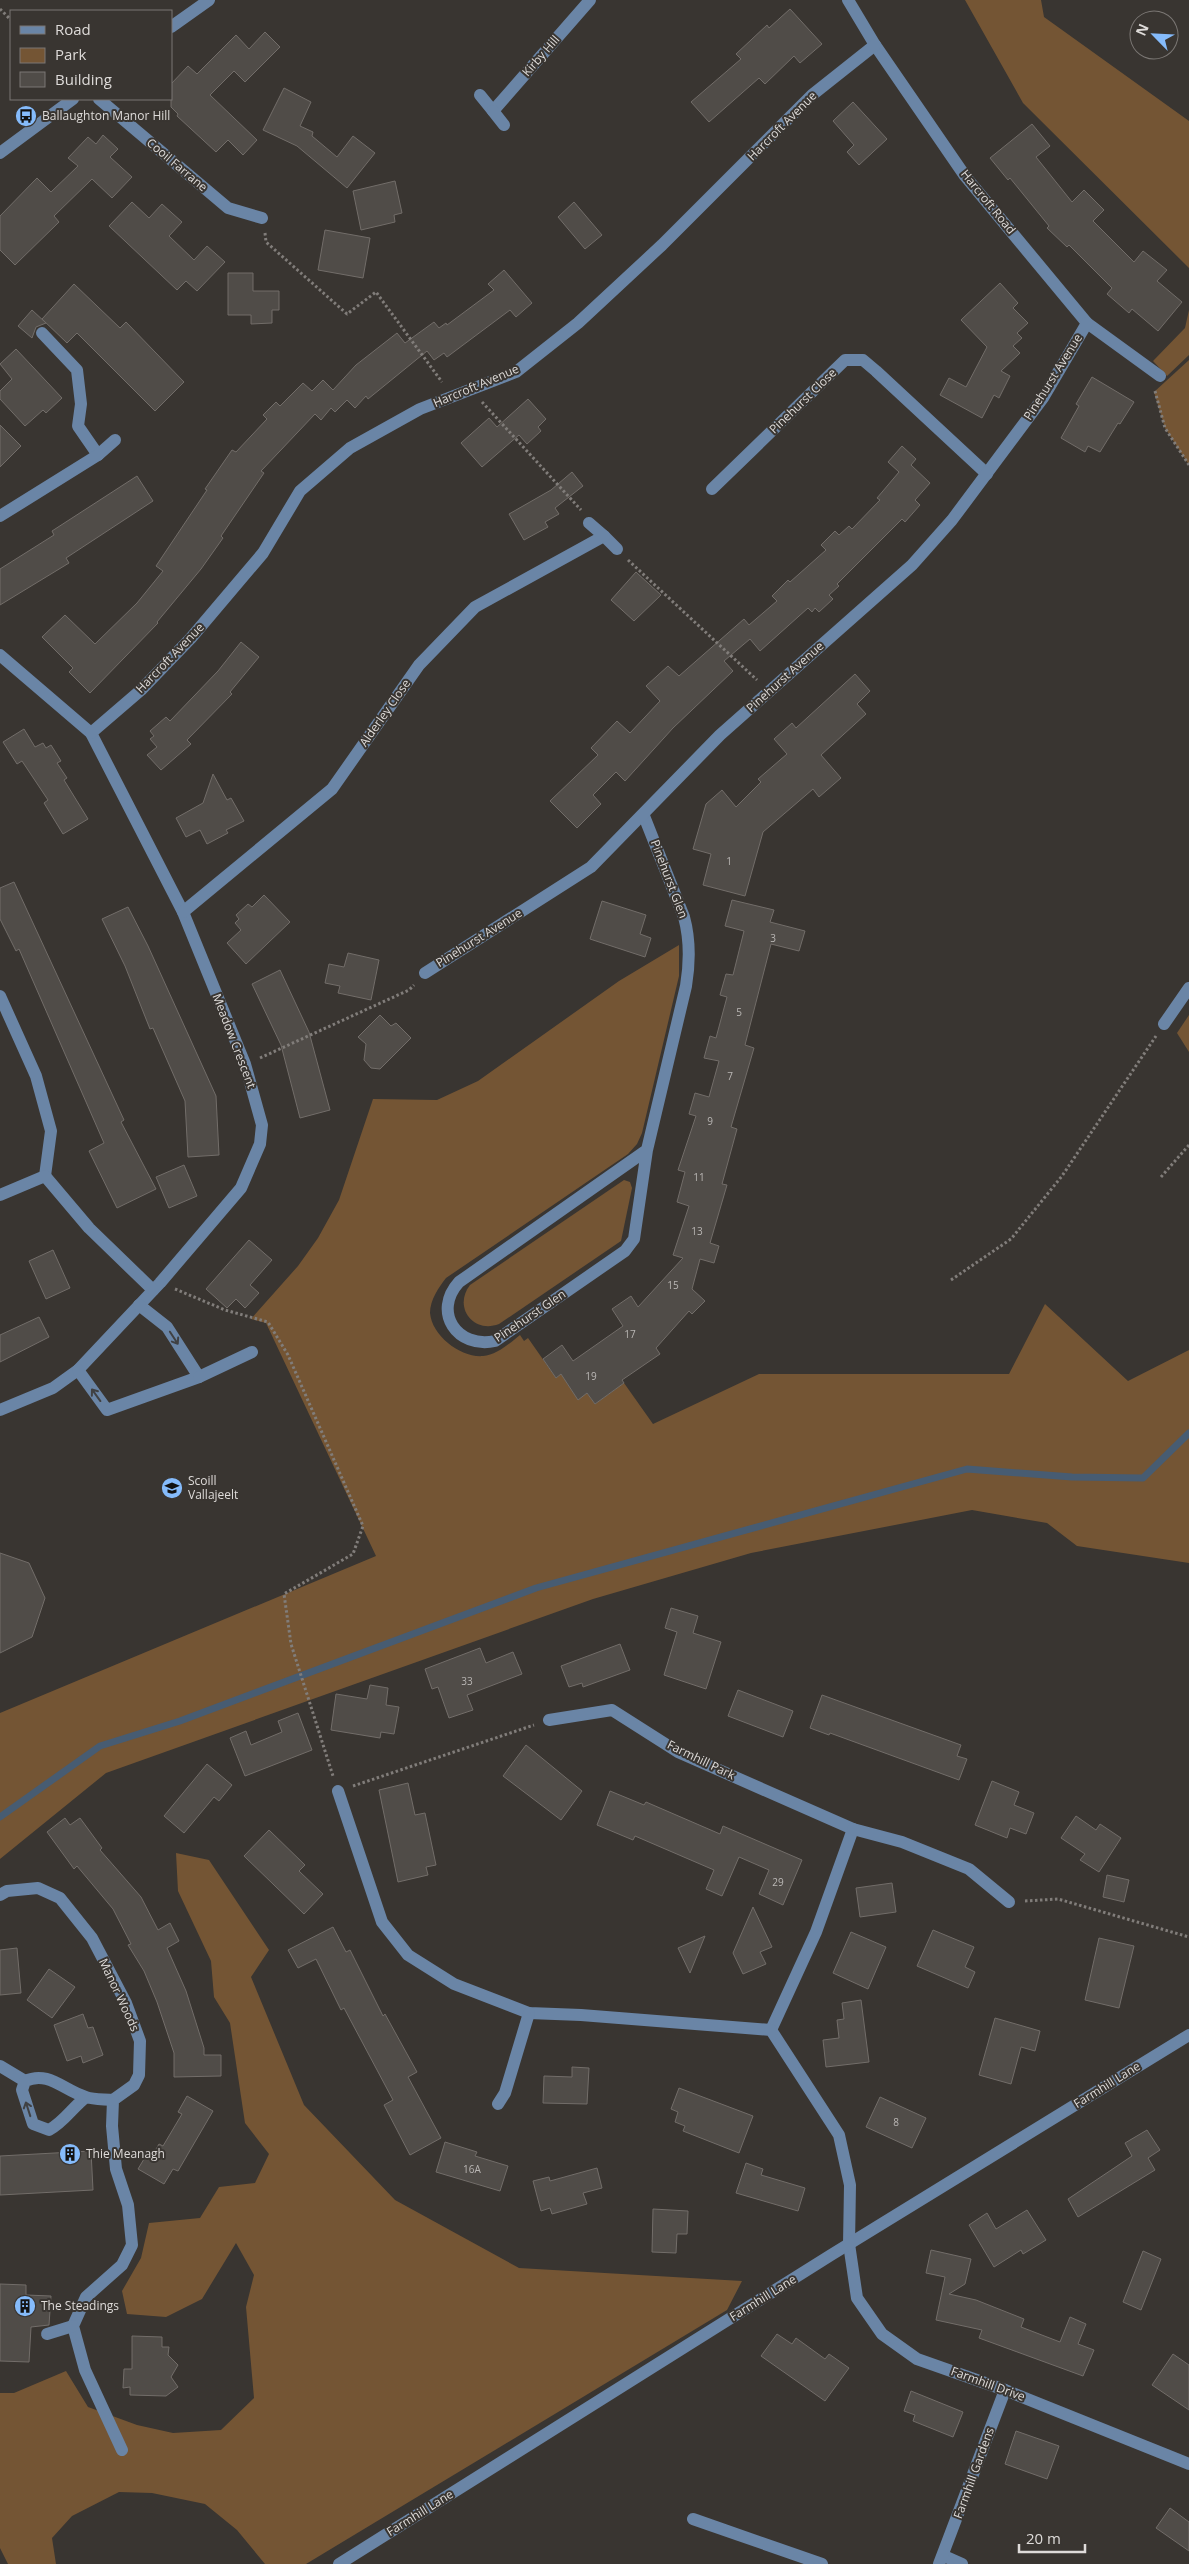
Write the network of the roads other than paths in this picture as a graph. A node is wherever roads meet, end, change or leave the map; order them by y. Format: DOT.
graph roads {
  1 [pos="209,0"];
  2 [pos="590,0"];
  3 [pos="848,0"];
  4 [pos="172,26"];
  5 [pos="875,45"];
  6 [pos="480,95"];
  7 [pos="72,100"];
  8 [pos="100,100"];
  9 [pos="493,111"];
  10 [pos="504,125"];
  11 [pos="0,154"];
  12 [pos="262,218"];
  13 [pos="1087,323"];
  14 [pos="42,332"];
  15 [pos="1160,376"];
  16 [pos="115,440"];
  17 [pos="98,455"];
  18 [pos="987,474"];
  19 [pos="712,489"];
  20 [pos="0,516"];
  21 [pos="589,523"];
  22 [pos="604,536"];
  23 [pos="616,549"];
  24 [pos="1,657"];
  25 [pos="91,733"];
  26 [pos="644,816"];
  27 [pos="183,912"];
  28 [pos="425,973"];
  29 [pos="1189,988"];
  30 [pos="0,996"];
  31 [pos="1164,1024"];
  32 [pos="647,1150"];
  33 [pos="45,1176"];
  34 [pos="0,1195"];
  35 [pos="156,1287"];
  36 [pos="139,1305"];
  37 [pos="252,1352"];
  38 [pos="78,1370"];
  39 [pos="199,1377"];
  40 [pos="0,1410"];
  41 [pos="549,1720"];
  42 [pos="338,1791"];
  43 [pos="853,1829"];
  44 [pos="0,1895"];
  45 [pos="1009,1902"];
  46 [pos="529,2014"];
  47 [pos="771,2030"];
  48 [pos="1189,2035"];
  49 [pos="0,2066"];
  50 [pos="25,2081"];
  51 [pos="86,2097"];
  52 [pos="113,2100"];
  53 [pos="498,2104"];
  54 [pos="849,2244"];
  55 [pos="73,2326"];
  56 [pos="47,2334"];
  57 [pos="1005,2390"];
  58 [pos="122,2450"];
  59 [pos="1189,2464"];
  60 [pos="692,2519"];
  61 [pos="941,2560"];
  62 [pos="339,2564"];
  63 [pos="822,2564"];
  64 [pos="962,2564"];
  1 -- 4 [label="street"];
  2 -- 9 [label="street, Kirby Hill"];
  3 -- 5 [label="street, Harcroft Road"];
  5 -- 13 [label="street, Harcroft Road"];
  5 -- 25 [label="street, Harcroft Avenue"];
  6 -- 9 [label="street"];
  7 -- 11 [label="street"];
  8 -- 12 [label="street, Cooil Farrane"];
  9 -- 10 [label="street"];
  13 -- 15 [label="street, Harcroft Road"];
  13 -- 18 [label="street, Pinehurst Avenue"];
  14 -- 17 [label="street"];
  16 -- 17 [label="street"];
  17 -- 20 [label="street"];
  18 -- 19 [label="street, Pinehurst Close"];
  18 -- 26 [label="street, Pinehurst Avenue"];
  21 -- 22 [label="street"];
  22 -- 23 [label="street"];
  22 -- 27 [label="street, Alderley Close"];
  24 -- 25 [label="street, Meadow Crescent"];
  25 -- 27 [label="street, Meadow Crescent"];
  26 -- 28 [label="street, Pinehurst Avenue"];
  26 -- 32 [label="street, Pinehurst Glen"];
  27 -- 35 [label="street, Meadow Crescent"];
  29 -- 31 [label="street"];
  30 -- 33 [label="street"];
  32 -- 32 [label="street, Pinehurst Glen"];
  33 -- 34 [label="street"];
  33 -- 35 [label="street"];
  35 -- 36 [label="street, Meadow Crescent"];
  36 -- 38 [label="street, Meadow Crescent"];
  36 -- 39 [label="street, one-way"];
  37 -- 39 [label="street"];
  39 -- 38 [label="street, one-way"];
  38 -- 40 [label="street, Meadow Crescent"];
  41 -- 43 [label="street, Farmhill Park"];
  42 -- 46 [label="street"];
  43 -- 45 [label="street, Farmhill Park"];
  43 -- 47 [label="street"];
  44 -- 52 [label="street, Manor Woods"];
  46 -- 47 [label="street"];
  46 -- 53 [label="street"];
  47 -- 54 [label="street"];
  48 -- 54 [label="street, Farmhill Lane"];
  49 -- 50 [label="street"];
  50 -- 51 [label="street"];
  51 -- 50 [label="street, one-way"];
  51 -- 52 [label="street"];
  52 -- 55 [label="street"];
  54 -- 57 [label="street, Farmhill Drive"];
  54 -- 62 [label="street, Farmhill Lane"];
  55 -- 56 [label="street"];
  55 -- 58 [label="street"];
  57 -- 59 [label="street, Farmhill Drive"];
  57 -- 61 [label="street, Farmhill Gardens"];
  60 -- 63 [label="street"];
  61 -- 64 [label="street, Farmhill Gardens"];
}
